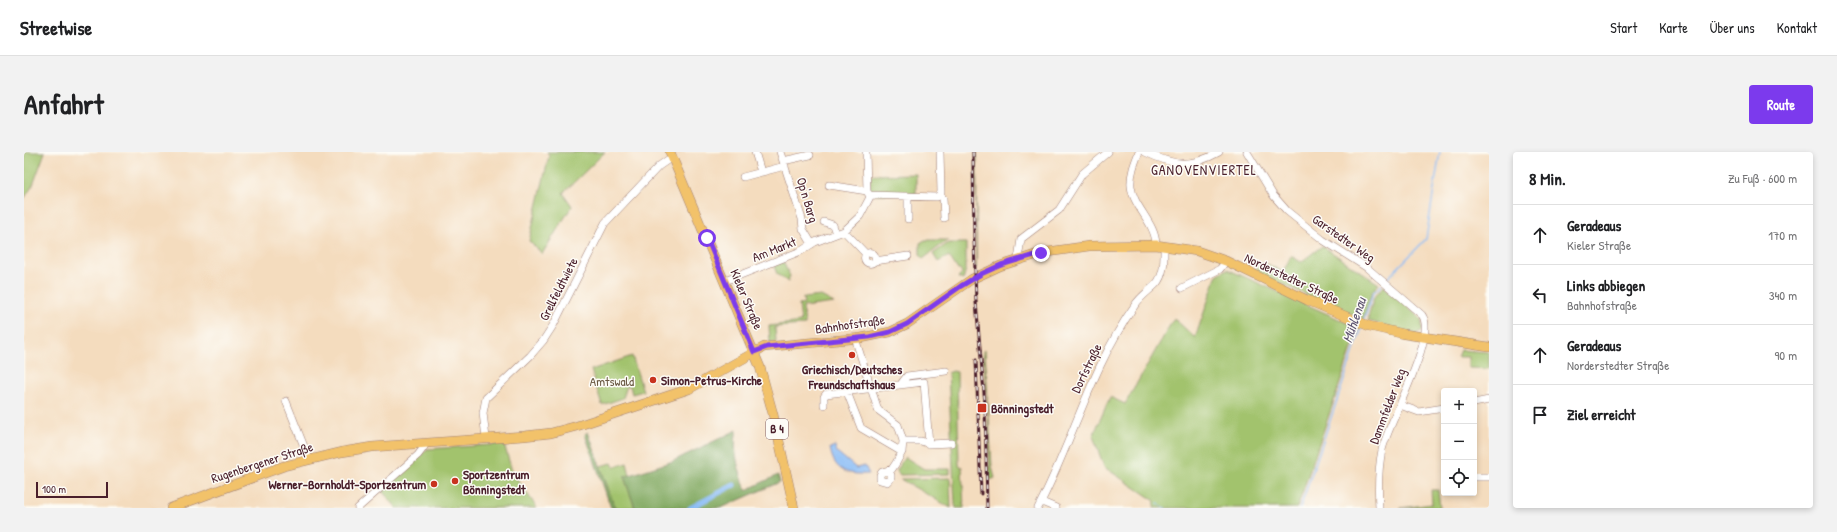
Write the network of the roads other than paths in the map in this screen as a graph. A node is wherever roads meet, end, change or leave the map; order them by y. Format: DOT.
graph roads {
  1 [pos="755,152"];
  2 [pos="780,152"];
  3 [pos="866,152"];
  4 [pos="940,152"];
  5 [pos="1108,152"];
  6 [pos="1139,152"];
  7 [pos="1145,152"];
  8 [pos="1219,152"];
  9 [pos="1247,152"];
  10 [pos="671,154"];
  11 [pos="810,155"];
  12 [pos="784,164"];
  13 [pos="761,172"];
  14 [pos="743,177"];
  15 [pos="829,185"];
  16 [pos="869,193"];
  17 [pos="939,195"];
  18 [pos="908,196"];
  19 [pos="944,218"];
  20 [pos="908,219"];
  21 [pos="824,222"];
  22 [pos="844,231"];
  23 [pos="836,234"];
  24 [pos="810,246"];
  25 [pos="1160,246"];
  26 [pos="908,256"];
  27 [pos="1018,259"];
  28 [pos="1226,261"];
  29 [pos="981,274"];
  30 [pos="725,281"];
  31 [pos="1182,288"];
  32 [pos="855,338"];
  33 [pos="1425,338"];
  34 [pos="1489,347"];
  35 [pos="754,352"];
  36 [pos="946,371"];
  37 [pos="901,384"];
  38 [pos="872,389"];
  39 [pos="847,392"];
  40 [pos="1489,400"];
  41 [pos="286,401"];
  42 [pos="1477,402"];
  43 [pos="824,405"];
  44 [pos="1400,405"];
  45 [pos="1441,408"];
  46 [pos="484,439"];
  47 [pos="903,441"];
  48 [pos="423,443"];
  49 [pos="951,443"];
  50 [pos="928,444"];
  51 [pos="902,452"];
  52 [pos="309,459"];
  53 [pos="887,471"];
  54 [pos="1477,477"];
  55 [pos="1489,477"];
  56 [pos="1040,505"];
  57 [pos="171,508"];
  58 [pos="358,508"];
  59 [pos="794,508"];
  60 [pos="1056,508"];
  61 [pos="1379,508"];
  1 -- 13 [label="street"];
  2 -- 12 [label="street, Op'n Barg"];
  3 -- 16 [label="street"];
  4 -- 17 [label="street"];
  5 -- 27 [label="street"];
  6 -- 25 [label="street, Dorfstraße"];
  7 -- 8 [label="street"];
  9 -- 33 [label="street, Garstedter Weg"];
  10 -- 30 [label="main road, Kieler Straße / B 4"];
  10 -- 46 [label="street, Grellfeldtwiete"];
  11 -- 12 [label="street"];
  12 -- 13 [label="street"];
  12 -- 24 [label="street, Op'n Barg"];
  13 -- 14 [label="street"];
  15 -- 16 [label="street"];
  16 -- 18 [label="street"];
  16 -- 22 [label="street"];
  17 -- 18 [label="street"];
  17 -- 19 [label="street"];
  18 -- 20 [label="street"];
  21 -- 23 [label="street"];
  22 -- 23 [label="street, Am Markt"];
  22 -- 26 [label="street"];
  23 -- 24 [label="street, Am Markt"];
  24 -- 30 [label="street, Am Markt"];
  25 -- 27 [label="main road, Norderstedter Straße"];
  25 -- 28 [label="main road, Norderstedter Straße"];
  25 -- 56 [label="street, Dorfstraße"];
  27 -- 29 [label="main road, Norderstedter Straße"];
  28 -- 31 [label="street, Norderstedter Straße"];
  28 -- 33 [label="main road, Norderstedter Straße"];
  29 -- 32 [label="main road, Bahnhofstraße"];
  30 -- 35 [label="main road, Kieler Straße / B 4"];
  32 -- 35 [label="main road, Bahnhofstraße"];
  32 -- 38 [label="street"];
  33 -- 34 [label="main road, Norderstedter Straße"];
  33 -- 44 [label="street, Dammfelder Weg"];
  35 -- 46 [label="main road, Bahnhofstraße"];
  35 -- 59 [label="main road, Kieler Straße / B 4"];
  36 -- 37 [label="street"];
  37 -- 38 [label="street"];
  37 -- 50 [label="street"];
  38 -- 39 [label="street"];
  38 -- 47 [label="street"];
  39 -- 43 [label="street"];
  39 -- 51 [label="street"];
  40 -- 42 [label="street"];
  41 -- 52 [label="street"];
  44 -- 45 [label="street"];
  44 -- 61 [label="street, Dammfelder Weg"];
  46 -- 48 [label="main road, Rugenbergener Straße"];
  47 -- 50 [label="street"];
  47 -- 51 [label="street"];
  48 -- 52 [label="main road, Rugenbergener Straße"];
  48 -- 58 [label="street"];
  49 -- 50 [label="street"];
  51 -- 53 [label="street"];
  52 -- 57 [label="main road, Rugenbergener Straße"];
  54 -- 55 [label="street"];
  56 -- 60 [label="street"];
}
